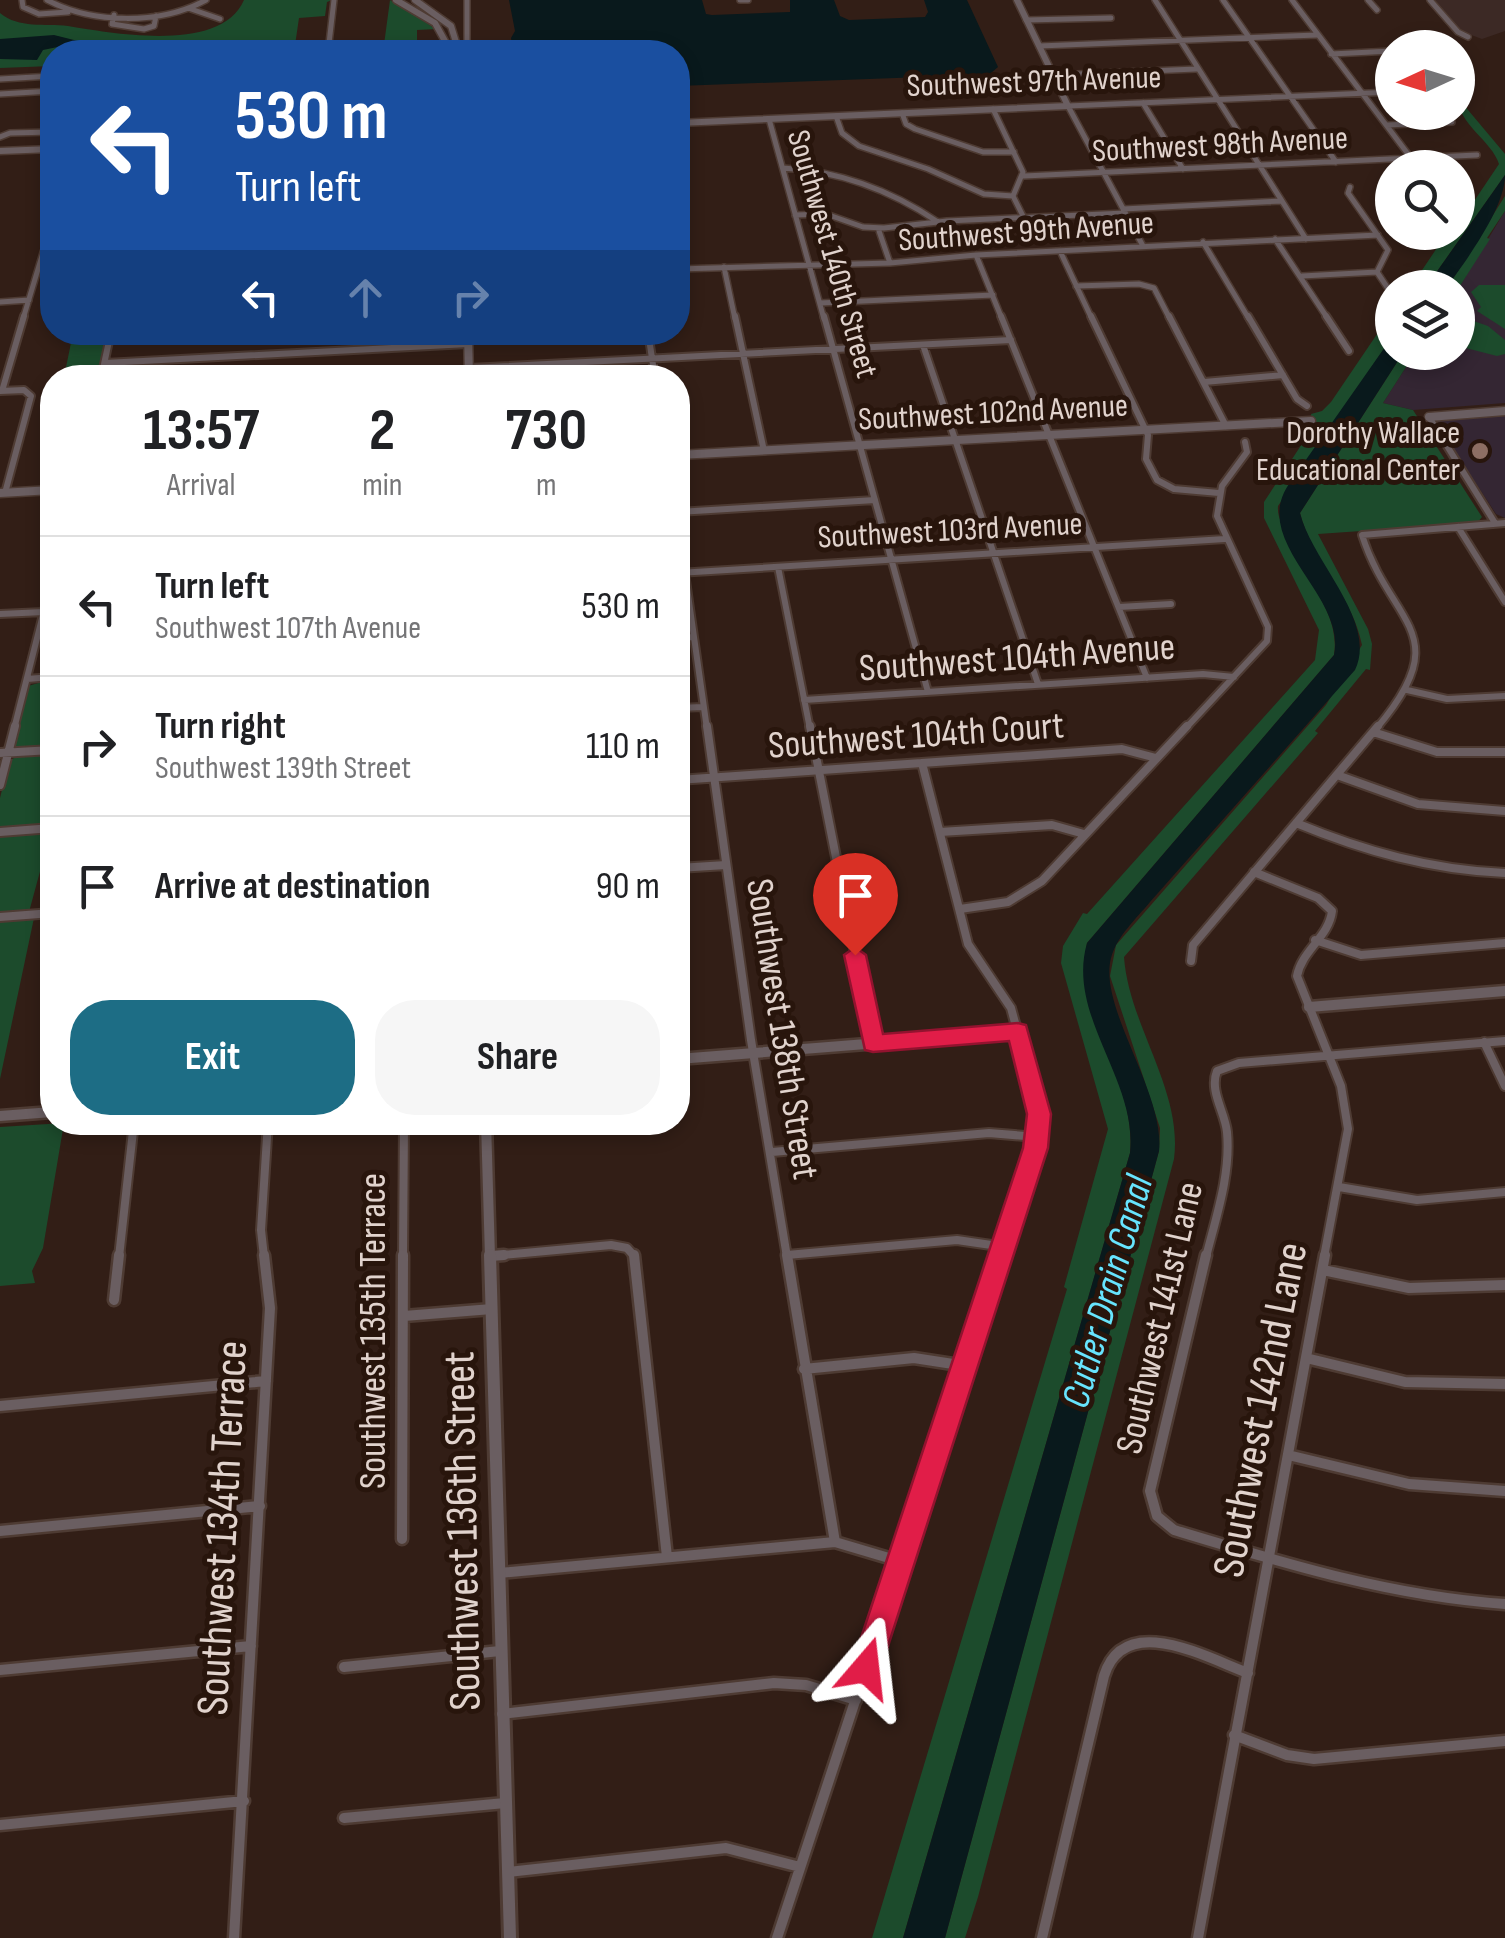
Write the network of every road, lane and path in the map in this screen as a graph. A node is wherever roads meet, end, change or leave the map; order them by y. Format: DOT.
graph roads {
  1 [pos="22,0"];
  2 [pos="47,0"];
  3 [pos="206,0"];
  4 [pos="334,0"];
  5 [pos="396,0"];
  6 [pos="415,0"];
  7 [pos="467,0"];
  8 [pos="740,0"];
  9 [pos="748,0"];
  10 [pos="1017,0"];
  11 [pos="1154,0"];
  12 [pos="1223,0"];
  13 [pos="1292,0"];
  14 [pos="1368,0"];
  15 [pos="1430,0"];
  16 [pos="192,9"];
  17 [pos="1377,10"];
  18 [pos="72,12"];
  19 [pos="114,15"];
  20 [pos="156,16"];
  21 [pos="1111,18"];
  22 [pos="220,20"];
  23 [pos="1026,20"];
  24 [pos="1456,30"];
  25 [pos="1318,35"];
  26 [pos="1249,38"];
  27 [pos="329,40"];
  28 [pos="444,40"];
  29 [pos="458,40"];
  30 [pos="468,40"];
  31 [pos="1179,41"];
  32 [pos="1040,46"];
  33 [pos="1375,52"];
  34 [pos="1331,54"];
  35 [pos="1196,69"];
  36 [pos="1053,75"];
  37 [pos="40,77"];
  38 [pos="0,79"];
  39 [pos="40,92"];
  40 [pos="1361,93"];
  41 [pos="1375,93"];
  42 [pos="0,94"];
  43 [pos="1289,96"];
  44 [pos="1215,100"];
  45 [pos="1143,103"];
  46 [pos="1068,106"];
  47 [pos="993,109"];
  48 [pos="1375,111"];
  49 [pos="902,113"];
  50 [pos="836,116"];
  51 [pos="769,119"];
  52 [pos="690,122"];
  53 [pos="1389,130"];
  54 [pos="40,133"];
  55 [pos="3,136"];
  56 [pos="40,149"];
  57 [pos="1406,150"];
  58 [pos="0,151"];
  59 [pos="1014,152"];
  60 [pos="1375,160"];
  61 [pos="1336,162"];
  62 [pos="1258,165"];
  63 [pos="783,168"];
  64 [pos="1183,169"];
  65 [pos="1104,173"];
  66 [pos="1024,176"];
  67 [pos="1350,188"];
  68 [pos="1013,196"];
  69 [pos="1282,201"];
  70 [pos="1124,211"];
  71 [pos="795,215"];
  72 [pos="1024,218"];
  73 [pos="938,222"];
  74 [pos="878,228"];
  75 [pos="1375,231"];
  76 [pos="1375,235"];
  77 [pos="1306,238"];
  78 [pos="1276,239"];
  79 [pos="1202,242"];
  80 [pos="1143,246"];
  81 [pos="1060,250"];
  82 [pos="976,255"];
  83 [pos="40,261"];
  84 [pos="808,263"];
  85 [pos="890,264"];
  86 [pos="724,267"];
  87 [pos="690,268"];
  88 [pos="1375,272"];
  89 [pos="1302,276"];
  90 [pos="1076,286"];
  91 [pos="993,295"];
  92 [pos="29,300"];
  93 [pos="0,302"];
  94 [pos="820,303"];
  95 [pos="1011,340"];
  96 [pos="108,345"];
  97 [pos="449,345"];
  98 [pos="650,345"];
  99 [pos="923,345"];
  100 [pos="834,349"];
  101 [pos="1349,351"];
  102 [pos="743,353"];
  103 [pos="652,358"];
  104 [pos="104,363"];
  105 [pos="567,365"];
  106 [pos="653,365"];
  107 [pos="1283,375"];
  108 [pos="1204,382"];
  109 [pos="1,391"];
  110 [pos="1307,406"];
  111 [pos="1505,410"];
  112 [pos="1428,417"];
  113 [pos="1310,422"];
  114 [pos="1226,426"];
  115 [pos="1144,430"];
  116 [pos="1050,435"];
  117 [pos="956,441"];
  118 [pos="1246,442"];
  119 [pos="860,446"];
  120 [pos="764,451"];
  121 [pos="690,454"];
  122 [pos="40,491"];
  123 [pos="2,493"];
  124 [pos="1219,493"];
  125 [pos="875,500"];
  126 [pos="690,511"];
  127 [pos="1505,522"];
  128 [pos="1495,524"];
  129 [pos="1458,527"];
  130 [pos="1225,540"];
  131 [pos="1095,547"];
  132 [pos="992,553"];
  133 [pos="892,560"];
  134 [pos="778,566"];
  135 [pos="690,571"];
  136 [pos="1505,602"];
  137 [pos="1170,604"];
  138 [pos="1119,607"];
  139 [pos="40,611"];
  140 [pos="0,614"];
  141 [pos="690,617"];
  142 [pos="40,634"];
  143 [pos="690,637"];
  144 [pos="694,637"];
  145 [pos="1234,677"];
  146 [pos="40,678"];
  147 [pos="1147,678"];
  148 [pos="27,679"];
  149 [pos="1038,684"];
  150 [pos="1407,690"];
  151 [pos="928,692"];
  152 [pos="1505,696"];
  153 [pos="804,700"];
  154 [pos="702,706"];
  155 [pos="690,707"];
  156 [pos="1373,732"];
  157 [pos="40,751"];
  158 [pos="1505,752"];
  159 [pos="4,753"];
  160 [pos="1156,758"];
  161 [pos="922,764"];
  162 [pos="818,770"];
  163 [pos="1336,775"];
  164 [pos="714,777"];
  165 [pos="690,779"];
  166 [pos="0,785"];
  167 [pos="1505,811"];
  168 [pos="1296,823"];
  169 [pos="40,829"];
  170 [pos="0,832"];
  171 [pos="940,832"];
  172 [pos="1084,834"];
  173 [pos="726,865"];
  174 [pos="690,867"];
  175 [pos="1254,872"];
  176 [pos="1505,873"];
  177 [pos="960,909"];
  178 [pos="40,914"];
  179 [pos="0,917"];
  180 [pos="1315,940"];
  181 [pos="1505,943"];
  182 [pos="1191,961"];
  183 [pos="1505,990"];
  184 [pos="1309,1007"];
  185 [pos="1018,1032"];
  186 [pos="1505,1040"];
  187 [pos="1484,1042"];
  188 [pos="873,1044"];
  189 [pos="754,1053"];
  190 [pos="1329,1056"];
  191 [pos="690,1058"];
  192 [pos="1505,1086"];
  193 [pos="40,1113"];
  194 [pos="0,1116"];
  195 [pos="133,1135"];
  196 [pos="267,1135"];
  197 [pos="404,1135"];
  198 [pos="486,1135"];
  199 [pos="1038,1137"];
  200 [pos="772,1152"];
  201 [pos="1338,1187"];
  202 [pos="1505,1192"];
  203 [pos="1006,1247"];
  204 [pos="491,1256"];
  205 [pos="787,1256"];
  206 [pos="1322,1270"];
  207 [pos="1505,1285"];
  208 [pos="114,1300"];
  209 [pos="492,1309"];
  210 [pos="404,1316"];
  211 [pos="1306,1358"];
  212 [pos="966,1366"];
  213 [pos="804,1368"];
  214 [pos="266,1381"];
  215 [pos="1505,1384"];
  216 [pos="0,1406"];
  217 [pos="1288,1455"];
  218 [pos="1505,1490"];
  219 [pos="260,1506"];
  220 [pos="0,1530"];
  221 [pos="402,1539"];
  222 [pos="834,1542"];
  223 [pos="667,1556"];
  224 [pos="1269,1559"];
  225 [pos="900,1562"];
  226 [pos="499,1573"];
  227 [pos="1505,1604"];
  228 [pos="251,1646"];
  229 [pos="500,1651"];
  230 [pos="344,1667"];
  231 [pos="0,1670"];
  232 [pos="1248,1673"];
  233 [pos="856,1700"];
  234 [pos="502,1714"];
  235 [pos="1234,1735"];
  236 [pos="1505,1741"];
  237 [pos="244,1801"];
  238 [pos="505,1802"];
  239 [pos="344,1818"];
  240 [pos="0,1825"];
  241 [pos="800,1867"];
  242 [pos="508,1872"];
  243 [pos="234,1938"];
  244 [pos="510,1938"];
  245 [pos="777,1938"];
  246 [pos="1042,1938"];
  247 [pos="1198,1938"];
  1 -- 18 [label="street"];
  2 -- 18 [label="street"];
  3 -- 16 [label="street"];
  4 -- 27 [label="street"];
  5 -- 28 [label="street"];
  6 -- 29 [label="street"];
  7 -- 30 [label="street"];
  8 -- 9 [label="street"];
  10 -- 23 [label="street"];
  11 -- 31 [label="street"];
  12 -- 26 [label="street"];
  13 -- 25 [label="street"];
  14 -- 17 [label="street"];
  15 -- 24 [label="street"];
  16 -- 20 [label="street"];
  16 -- 22 [label="street"];
  18 -- 19 [label="street"];
  19 -- 20 [label="street"];
  19 -- 20 [label="street"];
  21 -- 23 [label="street"];
  23 -- 32 [label="street"];
  25 -- 26 [label="street"];
  25 -- 34 [label="street"];
  26 -- 31 [label="street"];
  26 -- 43 [label="street"];
  31 -- 32 [label="street"];
  31 -- 35 [label="street"];
  32 -- 36 [label="street"];
  33 -- 34 [label="street"];
  34 -- 40 [label="street"];
  35 -- 36 [label="street"];
  35 -- 44 [label="street"];
  36 -- 46 [label="street"];
  37 -- 38 [label="street"];
  39 -- 42 [label="street"];
  40 -- 41 [label="street, Southwest 97th Avenue"];
  40 -- 43 [label="street, Southwest 97th Avenue"];
  40 -- 48 [label="street"];
  43 -- 44 [label="street, Southwest 97th Avenue"];
  43 -- 61 [label="street"];
  44 -- 45 [label="street, Southwest 97th Avenue"];
  44 -- 62 [label="street"];
  45 -- 46 [label="street, Southwest 97th Avenue"];
  45 -- 64 [label="street"];
  46 -- 47 [label="street, Southwest 97th Avenue"];
  46 -- 65 [label="street"];
  47 -- 49 [label="street, Southwest 97th Avenue"];
  47 -- 59 [label="street"];
  49 -- 50 [label="street, Southwest 97th Avenue"];
  49 -- 59 [label="street"];
  50 -- 51 [label="street, Southwest 97th Avenue"];
  50 -- 68 [label="street"];
  51 -- 52 [label="street, Southwest 97th Avenue"];
  51 -- 63 [label="street, Southwest 140th Street"];
  53 -- 57 [label="street"];
  54 -- 55 [label="street"];
  56 -- 58 [label="street"];
  59 -- 66 [label="street"];
  60 -- 61 [label="street, Southwest 98th Avenue"];
  61 -- 62 [label="street, Southwest 98th Avenue"];
  62 -- 64 [label="street, Southwest 98th Avenue"];
  62 -- 69 [label="street"];
  63 -- 71 [label="street, Southwest 140th Street"];
  63 -- 73 [label="street"];
  64 -- 65 [label="street, Southwest 98th Avenue"];
  65 -- 66 [label="street, Southwest 98th Avenue"];
  65 -- 70 [label="street"];
  66 -- 68 [label="street"];
  67 -- 75 [label="street"];
  68 -- 72 [label="street"];
  69 -- 70 [label="street"];
  69 -- 77 [label="street"];
  70 -- 72 [label="street"];
  70 -- 80 [label="street"];
  71 -- 74 [label="street"];
  71 -- 84 [label="street, Southwest 140th Street"];
  72 -- 73 [label="street"];
  73 -- 74 [label="street"];
  74 -- 85 [label="street"];
  76 -- 77 [label="street, Southwest 99th Avenue"];
  77 -- 78 [label="street, Southwest 99th Avenue"];
  78 -- 79 [label="street, Southwest 99th Avenue"];
  78 -- 89 [label="street"];
  79 -- 80 [label="street, Southwest 99th Avenue"];
  79 -- 107 [label="street"];
  80 -- 81 [label="street, Southwest 99th Avenue"];
  81 -- 82 [label="street, Southwest 99th Avenue"];
  81 -- 90 [label="street"];
  82 -- 85 [label="street, Southwest 99th Avenue"];
  82 -- 91 [label="street"];
  83 -- 92 [label="street"];
  84 -- 85 [label="street, Southwest 99th Avenue"];
  84 -- 86 [label="street, Southwest 99th Avenue"];
  84 -- 94 [label="street, Southwest 140th Street"];
  86 -- 87 [label="street, Southwest 99th Avenue"];
  86 -- 102 [label="street"];
  88 -- 89 [label="street"];
  89 -- 101 [label="street"];
  90 -- 108 [label="street"];
  90 -- 115 [label="street"];
  91 -- 94 [label="street"];
  91 -- 95 [label="street"];
  92 -- 93 [label="street"];
  92 -- 109 [label="street"];
  94 -- 100 [label="street, Southwest 140th Street"];
  95 -- 99 [label="street"];
  95 -- 116 [label="street"];
  96 -- 104 [label="street"];
  97 -- 104 [label="street"];
  98 -- 103 [label="street"];
  99 -- 100 [label="street"];
  99 -- 117 [label="street"];
  100 -- 102 [label="street"];
  100 -- 119 [label="street, Southwest 140th Street"];
  102 -- 103 [label="street"];
  102 -- 120 [label="street"];
  103 -- 105 [label="street"];
  103 -- 106 [label="street"];
  107 -- 108 [label="street"];
  107 -- 110 [label="street"];
  108 -- 114 [label="street"];
  109 -- 123 [label="street"];
  111 -- 112 [label="street"];
  112 -- 128 [label="street"];
  113 -- 114 [label="street, Southwest 102nd Avenue"];
  114 -- 115 [label="street, Southwest 102nd Avenue"];
  115 -- 116 [label="street, Southwest 102nd Avenue"];
  115 -- 124 [label="street"];
  116 -- 117 [label="street, Southwest 102nd Avenue"];
  116 -- 131 [label="street"];
  117 -- 119 [label="street, Southwest 102nd Avenue"];
  117 -- 132 [label="street"];
  118 -- 124 [label="street"];
  119 -- 120 [label="street, Southwest 102nd Avenue"];
  119 -- 125 [label="street, Southwest 140th Street"];
  120 -- 121 [label="street, Southwest 102nd Avenue"];
  122 -- 123 [label="street"];
  124 -- 130 [label="street"];
  125 -- 126 [label="street"];
  125 -- 133 [label="street, Southwest 140th Street"];
  127 -- 128 [label="street"];
  128 -- 129 [label="street"];
  129 -- 136 [label="street"];
  129 -- 150 [label="street"];
  130 -- 131 [label="street, Southwest 103rd Avenue"];
  130 -- 145 [label="street"];
  131 -- 132 [label="street, Southwest 103rd Avenue"];
  131 -- 138 [label="street"];
  132 -- 133 [label="street, Southwest 103rd Avenue"];
  132 -- 149 [label="street"];
  133 -- 134 [label="street, Southwest 103rd Avenue"];
  133 -- 151 [label="street, Southwest 140th Street"];
  134 -- 135 [label="street, Southwest 103rd Avenue"];
  134 -- 153 [label="street"];
  137 -- 138 [label="street"];
  138 -- 147 [label="street"];
  139 -- 140 [label="street"];
  141 -- 144 [label="street, Southwest 138th Street"];
  142 -- 148 [label="street"];
  143 -- 144 [label="street"];
  144 -- 154 [label="street, Southwest 138th Street"];
  145 -- 147 [label="street, Southwest 104th Avenue"];
  145 -- 160 [label="street"];
  146 -- 148 [label="street"];
  147 -- 149 [label="street, Southwest 104th Avenue"];
  148 -- 159 [label="street"];
  149 -- 151 [label="street, Southwest 104th Avenue"];
  150 -- 152 [label="street"];
  150 -- 156 [label="street"];
  151 -- 153 [label="street, Southwest 104th Avenue"];
  153 -- 162 [label="street"];
  154 -- 155 [label="street"];
  154 -- 164 [label="street, Southwest 138th Street"];
  156 -- 158 [label="street"];
  156 -- 163 [label="street"];
  157 -- 159 [label="street"];
  159 -- 166 [label="street"];
  160 -- 161 [label="street, Southwest 104th Court"];
  160 -- 172 [label="street"];
  161 -- 162 [label="street, Southwest 104th Court"];
  161 -- 171 [label="street"];
  162 -- 164 [label="street, Southwest 104th Court"];
  162 -- 188 [label="street"];
  163 -- 167 [label="street"];
  163 -- 168 [label="street"];
  164 -- 165 [label="street, Southwest 104th Court"];
  164 -- 173 [label="street, Southwest 138th Street"];
  168 -- 175 [label="street"];
  168 -- 176 [label="street"];
  169 -- 170 [label="street"];
  171 -- 172 [label="street"];
  171 -- 177 [label="street"];
  172 -- 177 [label="street"];
  173 -- 174 [label="street"];
  173 -- 189 [label="street, Southwest 138th Street"];
  175 -- 180 [label="street, Southwest 142nd Lane"];
  175 -- 182 [label="street"];
  177 -- 185 [label="street"];
  178 -- 179 [label="street"];
  180 -- 181 [label="street"];
  180 -- 184 [label="street, Southwest 142nd Lane"];
  183 -- 184 [label="street"];
  184 -- 190 [label="street, Southwest 142nd Lane"];
  185 -- 188 [label="street"];
  185 -- 199 [label="street"];
  186 -- 187 [label="street"];
  187 -- 190 [label="street"];
  187 -- 192 [label="street"];
  188 -- 189 [label="street"];
  189 -- 191 [label="street"];
  189 -- 200 [label="street, Southwest 138th Street"];
  190 -- 201 [label="street, Southwest 142nd Lane"];
  190 -- 224 [label="street, Southwest 141st Lane"];
  193 -- 194 [label="street"];
  195 -- 208 [label="street"];
  196 -- 214 [label="street, Southwest 134th Terrace"];
  197 -- 210 [label="street, Southwest 135th Terrace"];
  198 -- 204 [label="street, Southwest 136th Street"];
  199 -- 200 [label="street"];
  199 -- 203 [label="street"];
  200 -- 205 [label="street, Southwest 138th Street"];
  201 -- 202 [label="street"];
  201 -- 206 [label="street, Southwest 142nd Lane"];
  203 -- 205 [label="street"];
  203 -- 212 [label="street"];
  204 -- 209 [label="street, Southwest 136th Street"];
  204 -- 223 [label="street"];
  205 -- 213 [label="street, Southwest 138th Street"];
  206 -- 207 [label="street"];
  206 -- 211 [label="street, Southwest 142nd Lane"];
  209 -- 210 [label="street"];
  209 -- 226 [label="street, Southwest 136th Street"];
  210 -- 221 [label="street, Southwest 135th Terrace"];
  211 -- 215 [label="street"];
  211 -- 217 [label="street, Southwest 142nd Lane"];
  212 -- 213 [label="street"];
  212 -- 225 [label="street"];
  213 -- 222 [label="street, Southwest 138th Street"];
  214 -- 216 [label="street"];
  214 -- 219 [label="street, Southwest 134th Terrace"];
  217 -- 218 [label="street"];
  217 -- 224 [label="street, Southwest 142nd Lane"];
  219 -- 220 [label="street"];
  219 -- 228 [label="street, Southwest 134th Terrace"];
  222 -- 223 [label="street"];
  222 -- 225 [label="street"];
  223 -- 226 [label="street"];
  224 -- 227 [label="street"];
  224 -- 232 [label="street, Southwest 142nd Lane"];
  225 -- 233 [label="street"];
  226 -- 229 [label="street, Southwest 136th Street"];
  228 -- 231 [label="street"];
  228 -- 237 [label="street, Southwest 134th Terrace"];
  229 -- 230 [label="street"];
  229 -- 234 [label="street, Southwest 136th Street"];
  232 -- 235 [label="street, Southwest 142nd Lane"];
  232 -- 246 [label="street"];
  233 -- 234 [label="street"];
  233 -- 241 [label="street"];
  234 -- 238 [label="street, Southwest 136th Street"];
  235 -- 236 [label="street"];
  235 -- 247 [label="street, Southwest 142nd Lane"];
  237 -- 240 [label="street"];
  237 -- 243 [label="street, Southwest 134th Terrace"];
  238 -- 239 [label="street"];
  238 -- 242 [label="street, Southwest 136th Street"];
  241 -- 242 [label="street"];
  241 -- 245 [label="street"];
  242 -- 244 [label="street, Southwest 136th Street"];
}
